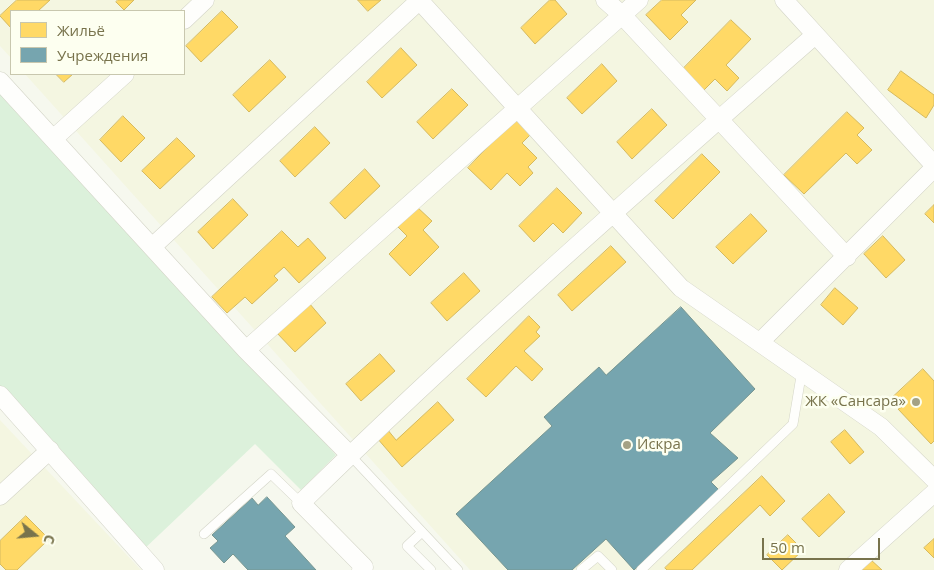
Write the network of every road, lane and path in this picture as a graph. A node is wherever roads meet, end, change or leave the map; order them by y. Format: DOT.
graph roads {
  1 [pos="205,0"];
  2 [pos="419,0"];
  3 [pos="604,0"];
  4 [pos="639,0"];
  5 [pos="784,0"];
  6 [pos="622,15"];
  7 [pos="185,19"];
  8 [pos="814,35"];
  9 [pos="124,75"];
  10 [pos="0,81"];
  11 [pos="517,108"];
  12 [pos="719,119"];
  13 [pos="54,139"];
  14 [pos="934,167"];
  15 [pos="612,212"];
  16 [pos="152,247"];
  17 [pos="847,257"];
  18 [pos="761,341"];
  19 [pos="246,350"];
  20 [pos="802,370"];
  21 [pos="0,395"];
  22 [pos="50,450"];
  23 [pos="350,455"];
  24 [pos="934,479"];
  25 [pos="934,493"];
  26 [pos="0,496"];
  27 [pos="301,503"];
  28 [pos="422,532"];
  29 [pos="204,534"];
  30 [pos="364,569"];
  31 [pos="155,570"];
  32 [pos="431,570"];
  33 [pos="458,570"];
  34 [pos="581,570"];
  35 [pos="612,570"];
  36 [pos="642,570"];
  37 [pos="848,570"];
  1 -- 7 [label="street"];
  2 -- 11 [label="street"];
  2 -- 16 [label="street"];
  3 -- 6 [label="street"];
  4 -- 6 [label="street"];
  5 -- 8 [label="street"];
  6 -- 11 [label="street"];
  6 -- 12 [label="street"];
  8 -- 12 [label="street"];
  8 -- 14 [label="street"];
  9 -- 13 [label="street"];
  10 -- 13 [label="street"];
  11 -- 15 [label="street"];
  11 -- 19 [label="street"];
  12 -- 15 [label="street"];
  12 -- 17 [label="street"];
  13 -- 16 [label="street"];
  14 -- 17 [label="street"];
  15 -- 18 [label="street"];
  15 -- 23 [label="street"];
  16 -- 19 [label="street"];
  17 -- 18 [label="street"];
  18 -- 20 [label="street"];
  19 -- 23 [label="street"];
  20 -- 24 [label="street"];
  20 -- 36 [label="lane"];
  21 -- 22 [label="street"];
  22 -- 26 [label="street"];
  22 -- 31 [label="street"];
  23 -- 27 [label="street"];
  23 -- 28 [label="lane"];
  25 -- 37 [label="street"];
  27 -- 29 [label="lane"];
  27 -- 30 [label="street"];
  28 -- 32 [label="lane"];
  28 -- 33 [label="lane"];
  34 -- 35 [label="lane"];
}
